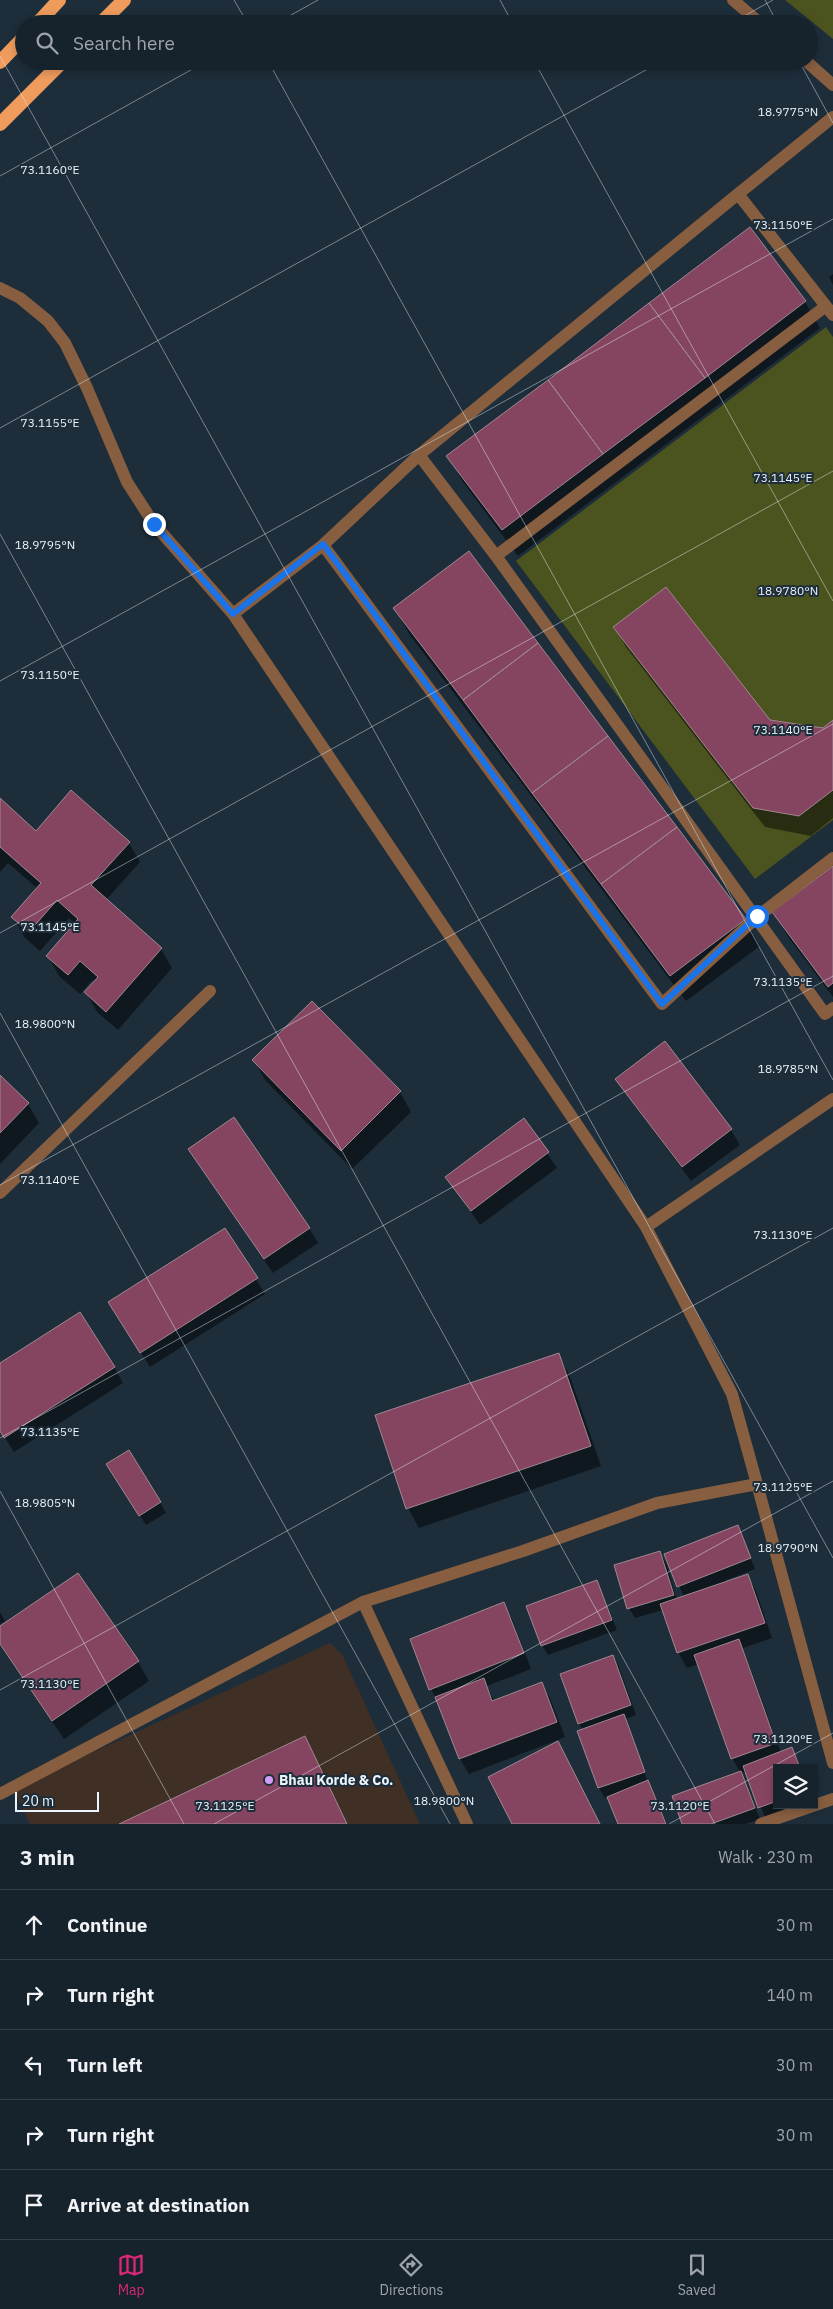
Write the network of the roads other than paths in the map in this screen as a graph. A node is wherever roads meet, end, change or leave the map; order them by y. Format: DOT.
graph roads {
  1 [pos="59,0"];
  2 [pos="124,0"];
  3 [pos="732,0"];
  4 [pos="45,15"];
  5 [pos="109,15"];
  6 [pos="750,15"];
  7 [pos="15,46"];
  8 [pos="0,62"];
  9 [pos="54,70"];
  10 [pos="816,70"];
  11 [pos="833,85"];
  12 [pos="833,117"];
  13 [pos="0,124"];
  14 [pos="738,194"];
  15 [pos="0,288"];
  16 [pos="829,310"];
  17 [pos="419,455"];
  18 [pos="323,544"];
  19 [pos="496,556"];
  20 [pos="233,614"];
  21 [pos="833,858"];
  22 [pos="757,916"];
  23 [pos="210,991"];
  24 [pos="833,1008"];
  25 [pos="833,1099"];
  26 [pos="0,1193"];
  27 [pos="646,1227"];
  28 [pos="757,1484"];
  29 [pos="363,1602"];
  30 [pos="833,1763"];
  31 [pos="0,1794"];
  32 [pos="833,1799"];
  33 [pos="468,1824"];
  34 [pos="761,1824"];
  1 -- 4 [label="highway"];
  2 -- 5 [label="highway"];
  3 -- 6 [label="street"];
  7 -- 8 [label="highway"];
  9 -- 13 [label="highway"];
  10 -- 11 [label="street"];
  12 -- 14 [label="street"];
  14 -- 16 [label="street"];
  14 -- 17 [label="street"];
  15 -- 20 [label="street"];
  16 -- 19 [label="street"];
  17 -- 18 [label="street"];
  17 -- 19 [label="street"];
  18 -- 20 [label="street"];
  18 -- 22 [label="street"];
  19 -- 22 [label="street"];
  20 -- 27 [label="street"];
  21 -- 22 [label="street"];
  22 -- 24 [label="street"];
  23 -- 26 [label="street"];
  25 -- 27 [label="street"];
  27 -- 28 [label="street"];
  28 -- 29 [label="street"];
  28 -- 30 [label="street"];
  29 -- 31 [label="street"];
  29 -- 33 [label="street"];
  32 -- 34 [label="street"];
}
